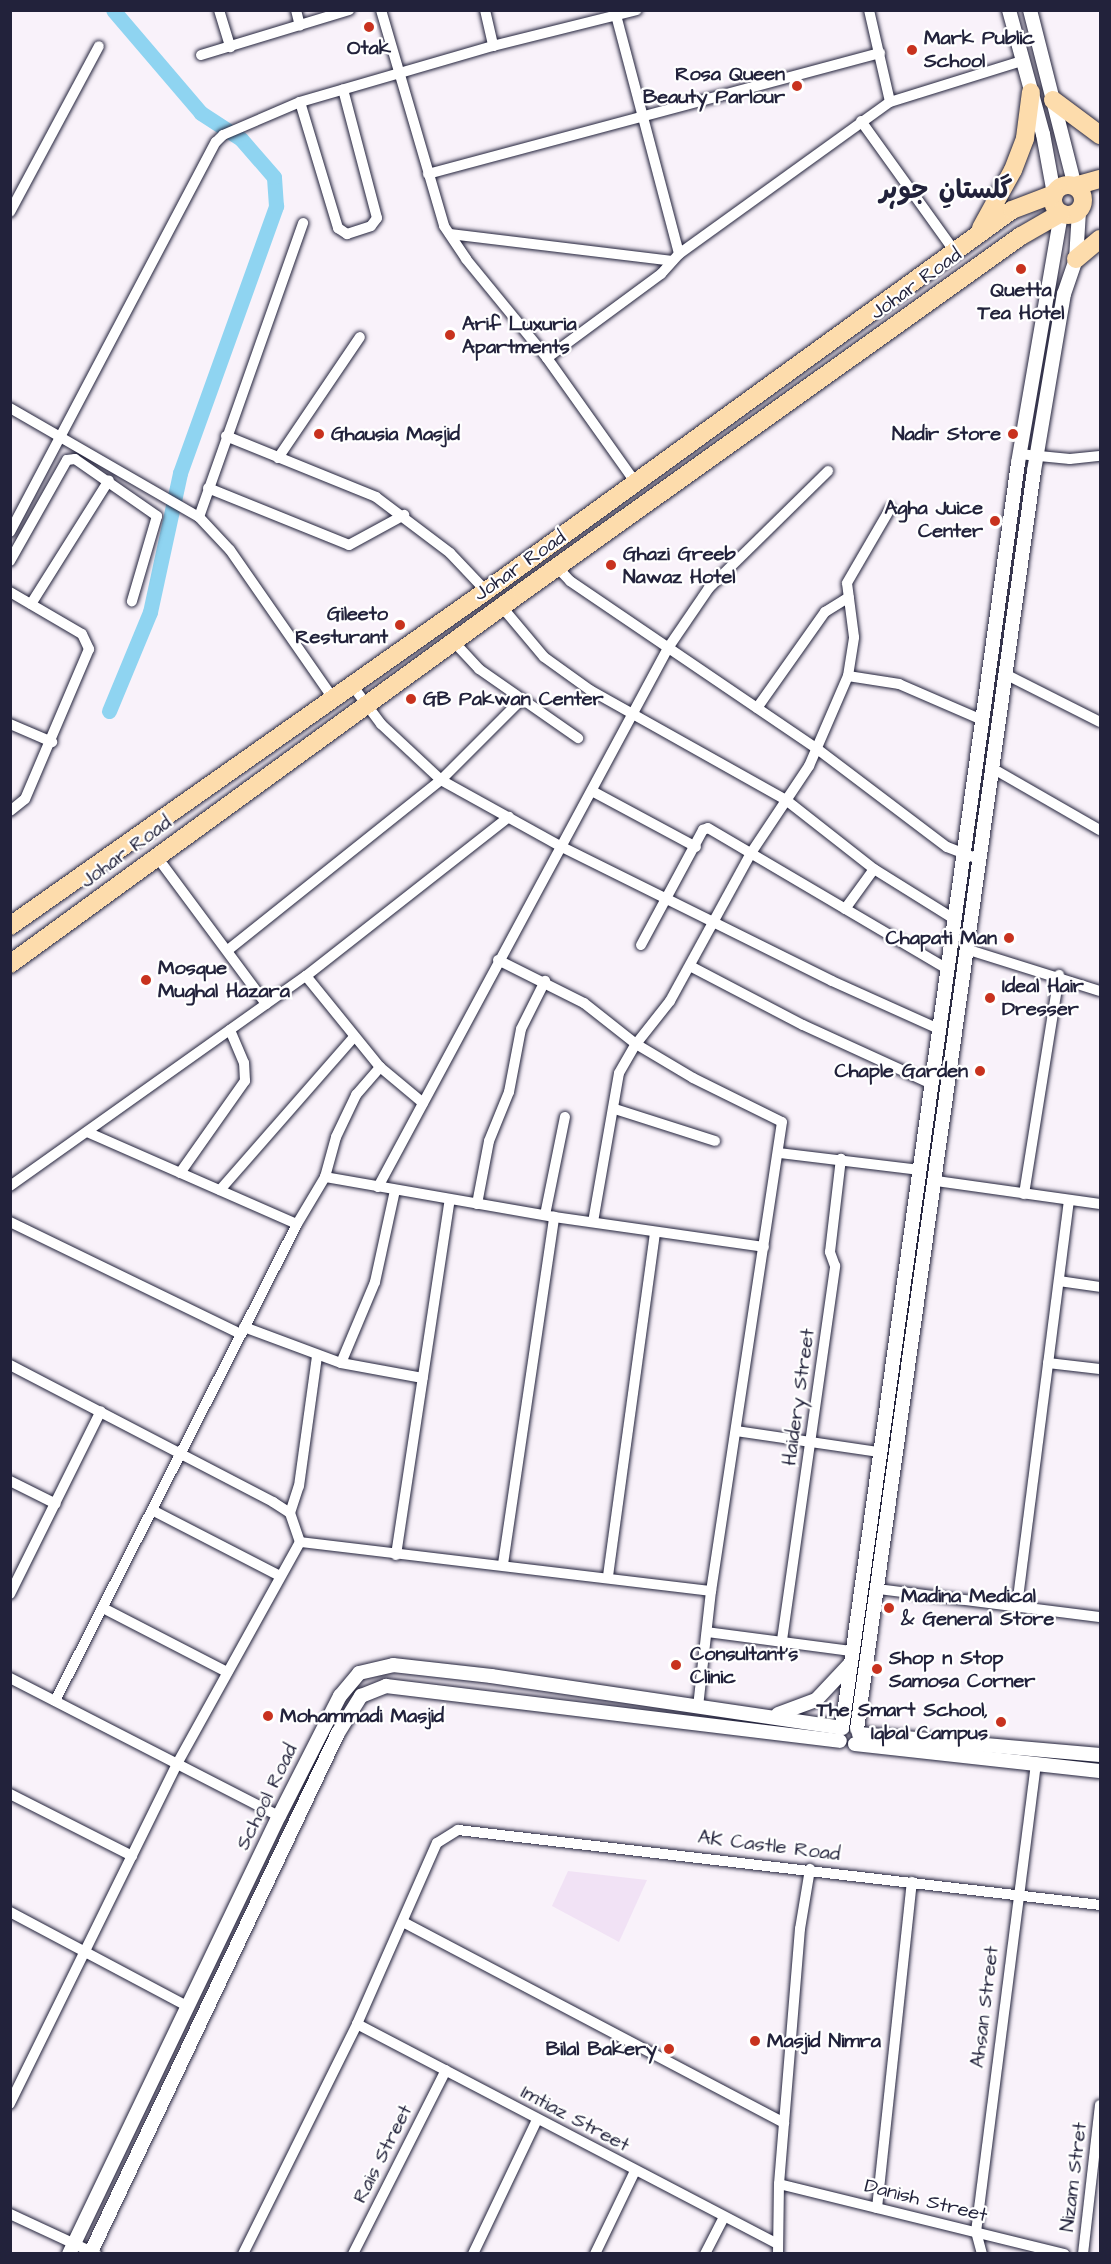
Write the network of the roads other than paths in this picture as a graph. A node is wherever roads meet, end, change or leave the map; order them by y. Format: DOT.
graph roads {
  1 [pos="219,10"];
  2 [pos="296,10"];
  3 [pos="349,10"];
  4 [pos="381,10"];
  5 [pos="485,10"];
  6 [pos="637,10"];
  7 [pos="869,10"];
  8 [pos="1009,10"];
  9 [pos="1030,10"];
  10 [pos="615,15"];
  11 [pos="300,26"];
  12 [pos="99,46"];
  13 [pos="493,46"];
  14 [pos="230,47"];
  15 [pos="880,53"];
  16 [pos="201,56"];
  17 [pos="1022,61"];
  18 [pos="397,73"];
  19 [pos="343,89"];
  20 [pos="1031,92"];
  21 [pos="1053,100"];
  22 [pos="300,102"];
  23 [pos="890,102"];
  24 [pos="641,118"];
  25 [pos="861,122"];
  26 [pos="1101,135"];
  27 [pos="428,174"];
  28 [pos="1101,179"];
  29 [pos="1075,186"];
  30 [pos="1054,194"];
  31 [pos="1101,203"];
  32 [pos="1074,210"];
  33 [pos="10,212"];
  34 [pos="303,223"];
  35 [pos="450,234"];
  36 [pos="975,237"];
  37 [pos="1101,239"];
  38 [pos="955,252"];
  39 [pos="676,258"];
  40 [pos="1076,259"];
  41 [pos="360,337"];
  42 [pos="547,358"];
  43 [pos="10,408"];
  44 [pos="61,435"];
  45 [pos="225,436"];
  46 [pos="1019,454"];
  47 [pos="1101,456"];
  48 [pos="278,458"];
  49 [pos="1037,458"];
  50 [pos="828,471"];
  51 [pos="109,480"];
  52 [pos="635,482"];
  53 [pos="208,488"];
  54 [pos="890,509"];
  55 [pos="404,515"];
  56 [pos="199,517"];
  57 [pos="10,531"];
  58 [pos="10,561"];
  59 [pos="557,567"];
  60 [pos="486,591"];
  61 [pos="10,592"];
  62 [pos="849,597"];
  63 [pos="132,601"];
  64 [pos="31,604"];
  65 [pos="502,607"];
  66 [pos="454,642"];
  67 [pos="668,648"];
  68 [pos="1005,674"];
  69 [pos="848,676"];
  70 [pos="352,685"];
  71 [pos="333,698"];
  72 [pos="521,700"];
  73 [pos="367,704"];
  74 [pos="757,708"];
  75 [pos="634,712"];
  76 [pos="982,720"];
  77 [pos="1101,722"];
  78 [pos="10,724"];
  79 [pos="578,738"];
  80 [pos="52,742"];
  81 [pos="816,748"];
  82 [pos="992,768"];
  83 [pos="441,780"];
  84 [pos="592,791"];
  85 [pos="786,800"];
  86 [pos="10,811"];
  87 [pos="509,817"];
  88 [pos="1101,830"];
  89 [pos="562,847"];
  90 [pos="696,847"];
  91 [pos="751,852"];
  92 [pos="963,854"];
  93 [pos="157,857"];
  94 [pos="979,859"];
  95 [pos="874,869"];
  96 [pos="667,897"];
  97 [pos="845,909"];
  98 [pos="954,919"];
  99 [pos="715,920"];
  100 [pos="10,926"];
  101 [pos="640,945"];
  102 [pos="228,950"];
  103 [pos="969,950"];
  104 [pos="498,960"];
  105 [pos="10,964"];
  106 [pos="690,966"];
  107 [pos="947,969"];
  108 [pos="1059,975"];
  109 [pos="306,976"];
  110 [pos="545,981"];
  111 [pos="1101,991"];
  112 [pos="266,1004"];
  113 [pos="939,1029"];
  114 [pos="230,1030"];
  115 [pos="354,1037"];
  116 [pos="636,1044"];
  117 [pos="380,1067"];
  118 [pos="932,1084"];
  119 [pos="423,1103"];
  120 [pos="615,1109"];
  121 [pos="565,1118"];
  122 [pos="87,1132"];
  123 [pos="715,1141"];
  124 [pos="779,1153"];
  125 [pos="841,1159"];
  126 [pos="919,1170"];
  127 [pos="180,1173"];
  128 [pos="325,1177"];
  129 [pos="936,1181"];
  130 [pos="10,1186"];
  131 [pos="378,1186"];
  132 [pos="220,1190"];
  133 [pos="395,1190"];
  134 [pos="1024,1194"];
  135 [pos="450,1200"];
  136 [pos="1070,1201"];
  137 [pos="477,1204"];
  138 [pos="1101,1204"];
  139 [pos="550,1216"];
  140 [pos="10,1222"];
  141 [pos="593,1222"];
  142 [pos="297,1224"];
  143 [pos="655,1232"];
  144 [pos="764,1247"];
  145 [pos="1059,1281"];
  146 [pos="1101,1287"];
  147 [pos="243,1330"];
  148 [pos="317,1356"];
  149 [pos="341,1363"];
  150 [pos="1048,1363"];
  151 [pos="10,1365"];
  152 [pos="1101,1369"];
  153 [pos="423,1377"];
  154 [pos="101,1411"];
  155 [pos="736,1431"];
  156 [pos="811,1442"];
  157 [pos="879,1452"];
  158 [pos="180,1454"];
  159 [pos="10,1481"];
  160 [pos="56,1504"];
  161 [pos="152,1510"];
  162 [pos="290,1514"];
  163 [pos="300,1542"];
  164 [pos="396,1555"];
  165 [pos="503,1564"];
  166 [pos="280,1576"];
  167 [pos="608,1576"];
  168 [pos="878,1589"];
  169 [pos="711,1591"];
  170 [pos="10,1594"];
  171 [pos="1017,1606"];
  172 [pos="103,1608"];
  173 [pos="1101,1617"];
  174 [pos="707,1632"];
  175 [pos="782,1640"];
  176 [pos="851,1658"];
  177 [pos="227,1672"];
  178 [pos="10,1678"];
  179 [pos="55,1701"];
  180 [pos="698,1707"];
  181 [pos="742,1712"];
  182 [pos="770,1716"];
  183 [pos="739,1731"];
  184 [pos="841,1734"];
  185 [pos="857,1736"];
  186 [pos="314,1746"];
  187 [pos="329,1753"];
  188 [pos="1101,1755"];
  189 [pos="177,1764"];
  190 [pos="1036,1765"];
  191 [pos="1101,1771"];
  192 [pos="10,1794"];
  193 [pos="279,1816"];
  194 [pos="132,1856"];
  195 [pos="810,1869"];
  196 [pos="912,1882"];
  197 [pos="1017,1895"];
  198 [pos="1101,1905"];
  199 [pos="10,1912"];
  200 [pos="403,1922"];
  201 [pos="84,1953"];
  202 [pos="187,2006"];
  203 [pos="357,2024"];
  204 [pos="446,2070"];
  205 [pos="10,2104"];
  206 [pos="1101,2105"];
  207 [pos="537,2120"];
  208 [pos="784,2123"];
  209 [pos="635,2171"];
  210 [pos="779,2184"];
  211 [pos="877,2208"];
  212 [pos="10,2214"];
  213 [pos="724,2217"];
  214 [pos="976,2232"];
  215 [pos="71,2249"];
  216 [pos="778,2249"];
  217 [pos="92,2253"];
  218 [pos="243,2253"];
  219 [pos="353,2253"];
  220 [pos="473,2253"];
  221 [pos="595,2253"];
  222 [pos="705,2253"];
  223 [pos="982,2253"];
  224 [pos="1065,2253"];
  225 [pos="1083,2253"];
  1 -- 14 [label="street"];
  2 -- 11 [label="street"];
  3 -- 11 [label="street"];
  4 -- 18 [label="street"];
  5 -- 13 [label="street"];
  6 -- 10 [label="street"];
  7 -- 15 [label="street"];
  8 -- 17 [label="street"];
  9 -- 21 [label="street"];
  10 -- 13 [label="street"];
  10 -- 24 [label="street"];
  11 -- 14 [label="street"];
  12 -- 33 [label="street"];
  13 -- 18 [label="street"];
  14 -- 16 [label="street"];
  15 -- 23 [label="street"];
  15 -- 24 [label="street"];
  17 -- 20 [label="street"];
  17 -- 23 [label="street"];
  18 -- 19 [label="street"];
  18 -- 27 [label="street"];
  19 -- 22 [label="street"];
  19 -- 22 [label="street"];
  20 -- 30 [label="street"];
  20 -- 36 [label="main road"];
  21 -- 26 [label="main road"];
  21 -- 29 [label="street"];
  22 -- 44 [label="street"];
  23 -- 25 [label="street"];
  24 -- 27 [label="street"];
  24 -- 39 [label="street"];
  25 -- 38 [label="street"];
  25 -- 39 [label="street"];
  27 -- 35 [label="street"];
  28 -- 29 [label="main road"];
  29 -- 30 [label="main road"];
  29 -- 32 [label="main road"];
  30 -- 32 [label="main road"];
  30 -- 36 [label="main road, Johar Road"];
  31 -- 32 [label="main road, Johar Road"];
  32 -- 40 [label="street"];
  32 -- 46 [label="street"];
  32 -- 59 [label="main road, Johar Road"];
  34 -- 45 [label="street"];
  35 -- 39 [label="street"];
  35 -- 42 [label="street"];
  36 -- 38 [label="main road, Johar Road"];
  37 -- 40 [label="main road"];
  38 -- 52 [label="main road, Johar Road"];
  39 -- 42 [label="street"];
  40 -- 49 [label="street"];
  41 -- 48 [label="street"];
  42 -- 52 [label="street"];
  43 -- 44 [label="street"];
  44 -- 56 [label="street"];
  44 -- 57 [label="street"];
  45 -- 48 [label="street"];
  45 -- 53 [label="street"];
  46 -- 49 [label="street"];
  46 -- 76 [label="street"];
  47 -- 49 [label="street"];
  48 -- 55 [label="street"];
  49 -- 68 [label="street"];
  50 -- 67 [label="street"];
  51 -- 58 [label="street"];
  51 -- 63 [label="street"];
  51 -- 64 [label="street"];
  52 -- 60 [label="main road, Johar Road"];
  53 -- 55 [label="street"];
  53 -- 56 [label="street"];
  54 -- 62 [label="street"];
  55 -- 60 [label="street"];
  56 -- 71 [label="street"];
  59 -- 65 [label="main road, Johar Road"];
  59 -- 67 [label="street"];
  60 -- 70 [label="main road, Johar Road"];
  61 -- 64 [label="street"];
  62 -- 69 [label="street"];
  62 -- 74 [label="street"];
  64 -- 80 [label="street"];
  65 -- 66 [label="main road, Johar Road"];
  65 -- 75 [label="street"];
  66 -- 72 [label="street"];
  66 -- 73 [label="main road, Johar Road"];
  67 -- 74 [label="street"];
  67 -- 75 [label="street"];
  68 -- 77 [label="street"];
  68 -- 82 [label="street"];
  69 -- 76 [label="street"];
  69 -- 81 [label="street"];
  70 -- 71 [label="main road, Johar Road"];
  70 -- 73 [label="street"];
  71 -- 100 [label="main road, Johar Road"];
  72 -- 79 [label="street"];
  72 -- 83 [label="street"];
  73 -- 83 [label="street"];
  73 -- 93 [label="main road, Johar Road"];
  74 -- 81 [label="street"];
  75 -- 84 [label="street"];
  75 -- 85 [label="street"];
  76 -- 92 [label="street"];
  78 -- 80 [label="street"];
  80 -- 86 [label="street"];
  81 -- 85 [label="street"];
  81 -- 92 [label="street"];
  82 -- 88 [label="street"];
  82 -- 94 [label="street"];
  83 -- 87 [label="street"];
  83 -- 102 [label="street"];
  84 -- 89 [label="street"];
  84 -- 90 [label="street"];
  85 -- 91 [label="street"];
  85 -- 95 [label="street"];
  87 -- 89 [label="street"];
  87 -- 109 [label="street"];
  89 -- 96 [label="street"];
  89 -- 104 [label="street"];
  90 -- 91 [label="street"];
  90 -- 96 [label="street"];
  91 -- 97 [label="street"];
  91 -- 99 [label="street"];
  92 -- 94 [label="street"];
  92 -- 98 [label="street"];
  93 -- 102 [label="street"];
  93 -- 105 [label="main road, Johar Road"];
  94 -- 103 [label="street"];
  95 -- 97 [label="street"];
  95 -- 98 [label="street"];
  96 -- 99 [label="street"];
  96 -- 101 [label="street"];
  97 -- 107 [label="street"];
  98 -- 107 [label="street"];
  99 -- 106 [label="street"];
  99 -- 113 [label="street"];
  102 -- 112 [label="street"];
  103 -- 108 [label="street"];
  103 -- 129 [label="street"];
  104 -- 110 [label="street"];
  104 -- 119 [label="street"];
  106 -- 116 [label="street"];
  106 -- 118 [label="street"];
  107 -- 113 [label="street"];
  108 -- 111 [label="street"];
  108 -- 134 [label="street"];
  109 -- 112 [label="street"];
  109 -- 115 [label="street"];
  110 -- 116 [label="street"];
  110 -- 137 [label="street"];
  112 -- 114 [label="street"];
  113 -- 118 [label="street"];
  114 -- 122 [label="street"];
  114 -- 127 [label="street"];
  115 -- 117 [label="street"];
  115 -- 132 [label="street"];
  116 -- 120 [label="street"];
  116 -- 124 [label="street"];
  117 -- 119 [label="street"];
  117 -- 128 [label="street"];
  118 -- 126 [label="street"];
  119 -- 131 [label="street"];
  120 -- 123 [label="street"];
  120 -- 141 [label="street"];
  121 -- 139 [label="street"];
  122 -- 127 [label="street"];
  122 -- 130 [label="street"];
  124 -- 125 [label="street"];
  124 -- 144 [label="street"];
  125 -- 126 [label="street"];
  125 -- 156 [label="street, Haidery Street"];
  126 -- 157 [label="street"];
  127 -- 132 [label="street"];
  128 -- 131 [label="street"];
  128 -- 142 [label="street"];
  129 -- 134 [label="street"];
  129 -- 168 [label="street"];
  131 -- 133 [label="street"];
  132 -- 142 [label="street"];
  133 -- 135 [label="street"];
  133 -- 149 [label="street"];
  134 -- 136 [label="street"];
  135 -- 137 [label="street"];
  135 -- 153 [label="street"];
  136 -- 138 [label="street"];
  136 -- 145 [label="street"];
  137 -- 139 [label="street"];
  139 -- 141 [label="street"];
  139 -- 165 [label="street"];
  140 -- 147 [label="street"];
  141 -- 143 [label="street"];
  142 -- 147 [label="street"];
  143 -- 144 [label="street"];
  143 -- 167 [label="street"];
  144 -- 155 [label="street"];
  145 -- 146 [label="street"];
  145 -- 150 [label="street"];
  147 -- 148 [label="street"];
  147 -- 158 [label="street"];
  148 -- 149 [label="street"];
  148 -- 162 [label="street"];
  149 -- 153 [label="street"];
  150 -- 152 [label="street"];
  150 -- 171 [label="street"];
  151 -- 154 [label="street"];
  153 -- 164 [label="street"];
  154 -- 158 [label="street"];
  154 -- 160 [label="street"];
  155 -- 156 [label="street"];
  155 -- 169 [label="street"];
  156 -- 157 [label="street"];
  156 -- 175 [label="street, Haidery Street"];
  157 -- 176 [label="street"];
  158 -- 161 [label="street"];
  158 -- 162 [label="street"];
  159 -- 160 [label="street"];
  160 -- 170 [label="street"];
  161 -- 166 [label="street"];
  161 -- 172 [label="street"];
  162 -- 163 [label="street"];
  163 -- 164 [label="street"];
  163 -- 166 [label="street"];
  164 -- 165 [label="street"];
  165 -- 167 [label="street"];
  166 -- 177 [label="street"];
  167 -- 169 [label="street"];
  168 -- 171 [label="street"];
  168 -- 185 [label="street"];
  169 -- 174 [label="street"];
  171 -- 173 [label="street"];
  172 -- 177 [label="street"];
  172 -- 179 [label="street"];
  174 -- 175 [label="street"];
  174 -- 180 [label="street"];
  175 -- 176 [label="street"];
  176 -- 182 [label="street"];
  176 -- 184 [label="street"];
  177 -- 189 [label="street"];
  178 -- 179 [label="street"];
  179 -- 189 [label="street"];
  180 -- 181 [label="street, School Road"];
  180 -- 186 [label="street, School Road"];
  181 -- 182 [label="street, School Road"];
  181 -- 183 [label="street"];
  182 -- 184 [label="street, School Road"];
  183 -- 184 [label="street, School Road"];
  183 -- 187 [label="street, School Road"];
  184 -- 185 [label="street"];
  185 -- 188 [label="street"];
  185 -- 190 [label="street"];
  186 -- 187 [label="street"];
  186 -- 193 [label="street, School Road"];
  187 -- 217 [label="street, School Road"];
  189 -- 193 [label="street"];
  189 -- 194 [label="street"];
  190 -- 191 [label="street"];
  190 -- 197 [label="street, Ahsan Street"];
  192 -- 194 [label="street"];
  193 -- 202 [label="street, School Road"];
  194 -- 201 [label="street"];
  195 -- 196 [label="street, AK Castle Road"];
  195 -- 200 [label="street, AK Castle Road"];
  195 -- 208 [label="street"];
  196 -- 197 [label="street, AK Castle Road"];
  196 -- 211 [label="street"];
  197 -- 198 [label="street, AK Castle Road"];
  197 -- 214 [label="street, Ahsan Street"];
  199 -- 201 [label="street"];
  200 -- 203 [label="street"];
  200 -- 208 [label="street"];
  201 -- 202 [label="street"];
  201 -- 205 [label="street"];
  202 -- 215 [label="street, School Road"];
  203 -- 204 [label="street, Imtiaz Street"];
  203 -- 218 [label="street"];
  204 -- 207 [label="street, Imtiaz Street"];
  204 -- 219 [label="street, Rais Street"];
  206 -- 225 [label="street, Nizam Stret"];
  207 -- 209 [label="street, Imtiaz Street"];
  207 -- 220 [label="street"];
  208 -- 210 [label="street"];
  209 -- 213 [label="street, Imtiaz Street"];
  209 -- 221 [label="street"];
  210 -- 211 [label="street, Danish Street"];
  210 -- 216 [label="street"];
  211 -- 214 [label="street, Danish Street"];
  212 -- 215 [label="street"];
  213 -- 216 [label="street, Imtiaz Street"];
  213 -- 222 [label="street"];
  214 -- 223 [label="street, Ahsan Street"];
  214 -- 224 [label="street, Danish Street"];
  215 -- 217 [label="street"];
}
